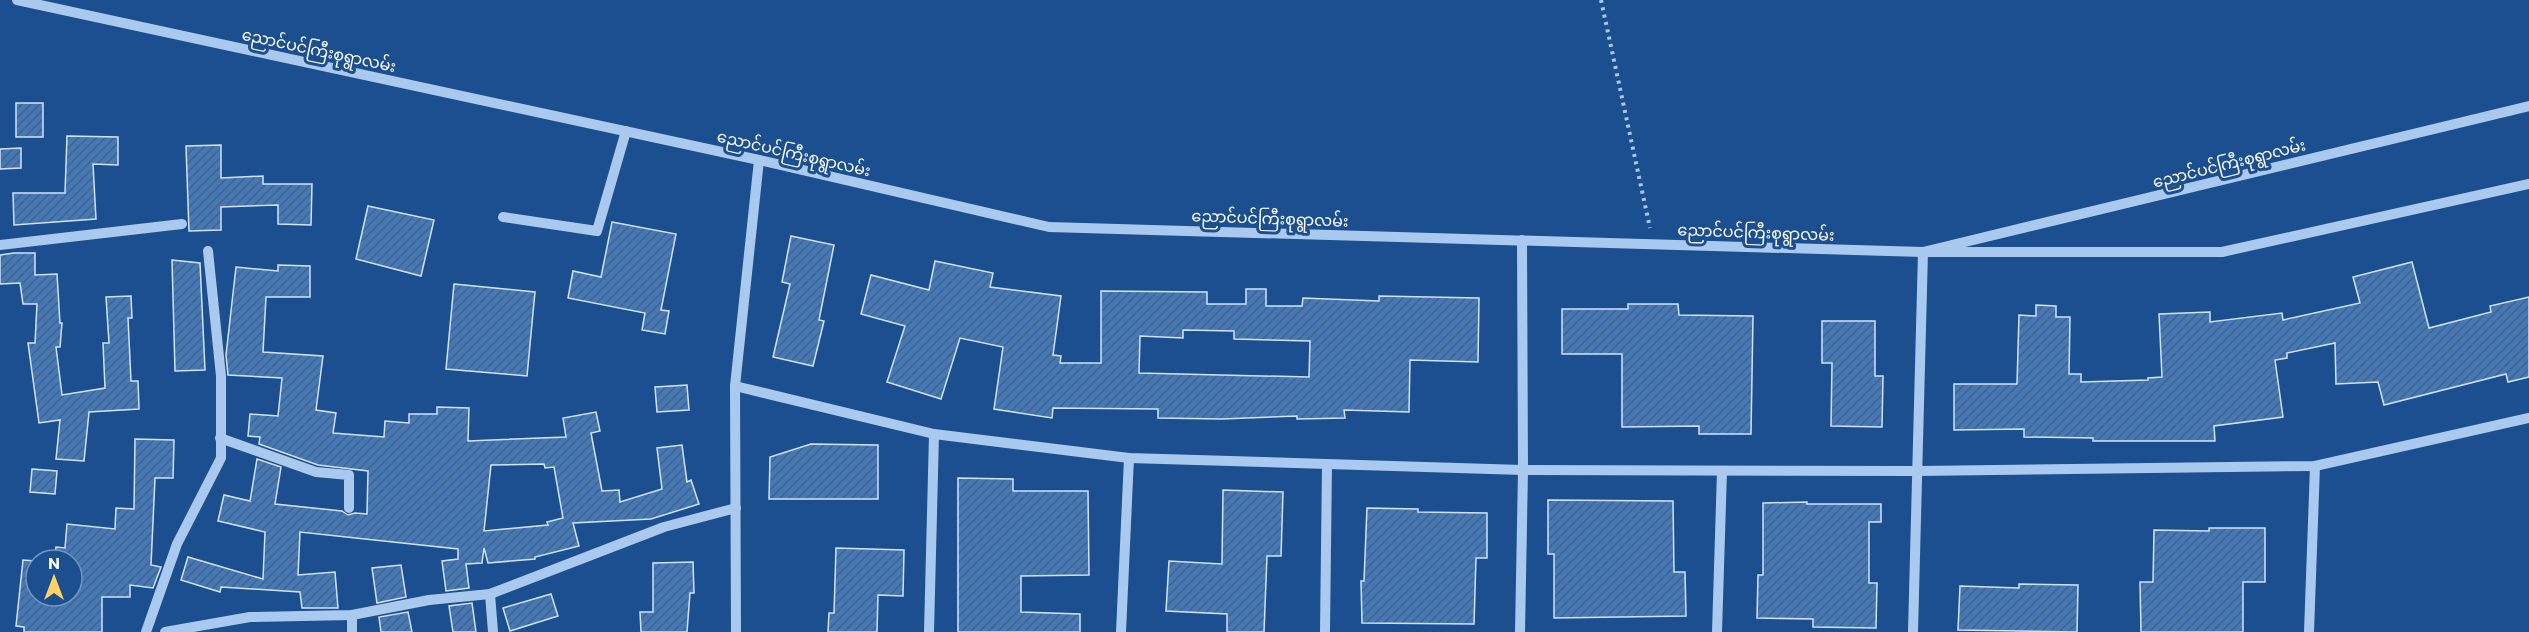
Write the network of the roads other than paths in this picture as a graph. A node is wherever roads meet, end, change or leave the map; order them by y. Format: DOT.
graph roads {
  1 [pos="17,0"];
  2 [pos="2529,106"];
  3 [pos="626,131"];
  4 [pos="759,160"];
  5 [pos="2529,184"];
  6 [pos="503,217"];
  7 [pos="182,224"];
  8 [pos="1522,240"];
  9 [pos="0,245"];
  10 [pos="208,251"];
  11 [pos="1923,252"];
  12 [pos="735,386"];
  13 [pos="2529,418"];
  14 [pos="934,434"];
  15 [pos="220,438"];
  16 [pos="1130,458"];
  17 [pos="1327,464"];
  18 [pos="2315,466"];
  19 [pos="1523,470"];
  20 [pos="1722,471"];
  21 [pos="1917,471"];
  22 [pos="349,508"];
  23 [pos="736,508"];
  24 [pos="490,594"];
  25 [pos="352,615"];
  26 [pos="146,632"];
  27 [pos="165,632"];
  28 [pos="352,632"];
  29 [pos="492,632"];
  30 [pos="735,632"];
  31 [pos="929,632"];
  32 [pos="1121,632"];
  33 [pos="1325,632"];
  34 [pos="1520,632"];
  35 [pos="1717,632"];
  36 [pos="1913,632"];
  37 [pos="2309,632"];
  1 -- 3 [label="street, ညောင်ပင်ကြီးစုရွာလမ်း"];
  2 -- 11 [label="street, ညောင်ပင်ကြီးစုရွာလမ်း"];
  3 -- 4 [label="street, ညောင်ပင်ကြီးစုရွာလမ်း"];
  3 -- 6 [label="street"];
  4 -- 8 [label="street, ညောင်ပင်ကြီးစုရွာလမ်း"];
  4 -- 12 [label="street"];
  5 -- 11 [label="street"];
  7 -- 9 [label="street"];
  8 -- 11 [label="street, ညောင်ပင်ကြီးစုရွာလမ်း"];
  8 -- 19 [label="street"];
  10 -- 15 [label="street"];
  11 -- 21 [label="street"];
  12 -- 14 [label="street"];
  12 -- 23 [label="street"];
  13 -- 18 [label="street"];
  14 -- 16 [label="street"];
  14 -- 31 [label="street"];
  15 -- 22 [label="street"];
  15 -- 26 [label="street"];
  16 -- 17 [label="street"];
  16 -- 32 [label="street"];
  17 -- 19 [label="street"];
  17 -- 33 [label="street"];
  18 -- 21 [label="street"];
  18 -- 37 [label="street"];
  19 -- 20 [label="street"];
  19 -- 34 [label="street"];
  20 -- 21 [label="street"];
  20 -- 35 [label="street"];
  21 -- 36 [label="street"];
  23 -- 24 [label="street"];
  23 -- 30 [label="street"];
  24 -- 25 [label="street"];
  24 -- 29 [label="street"];
  25 -- 27 [label="street"];
  25 -- 28 [label="street"];
}
